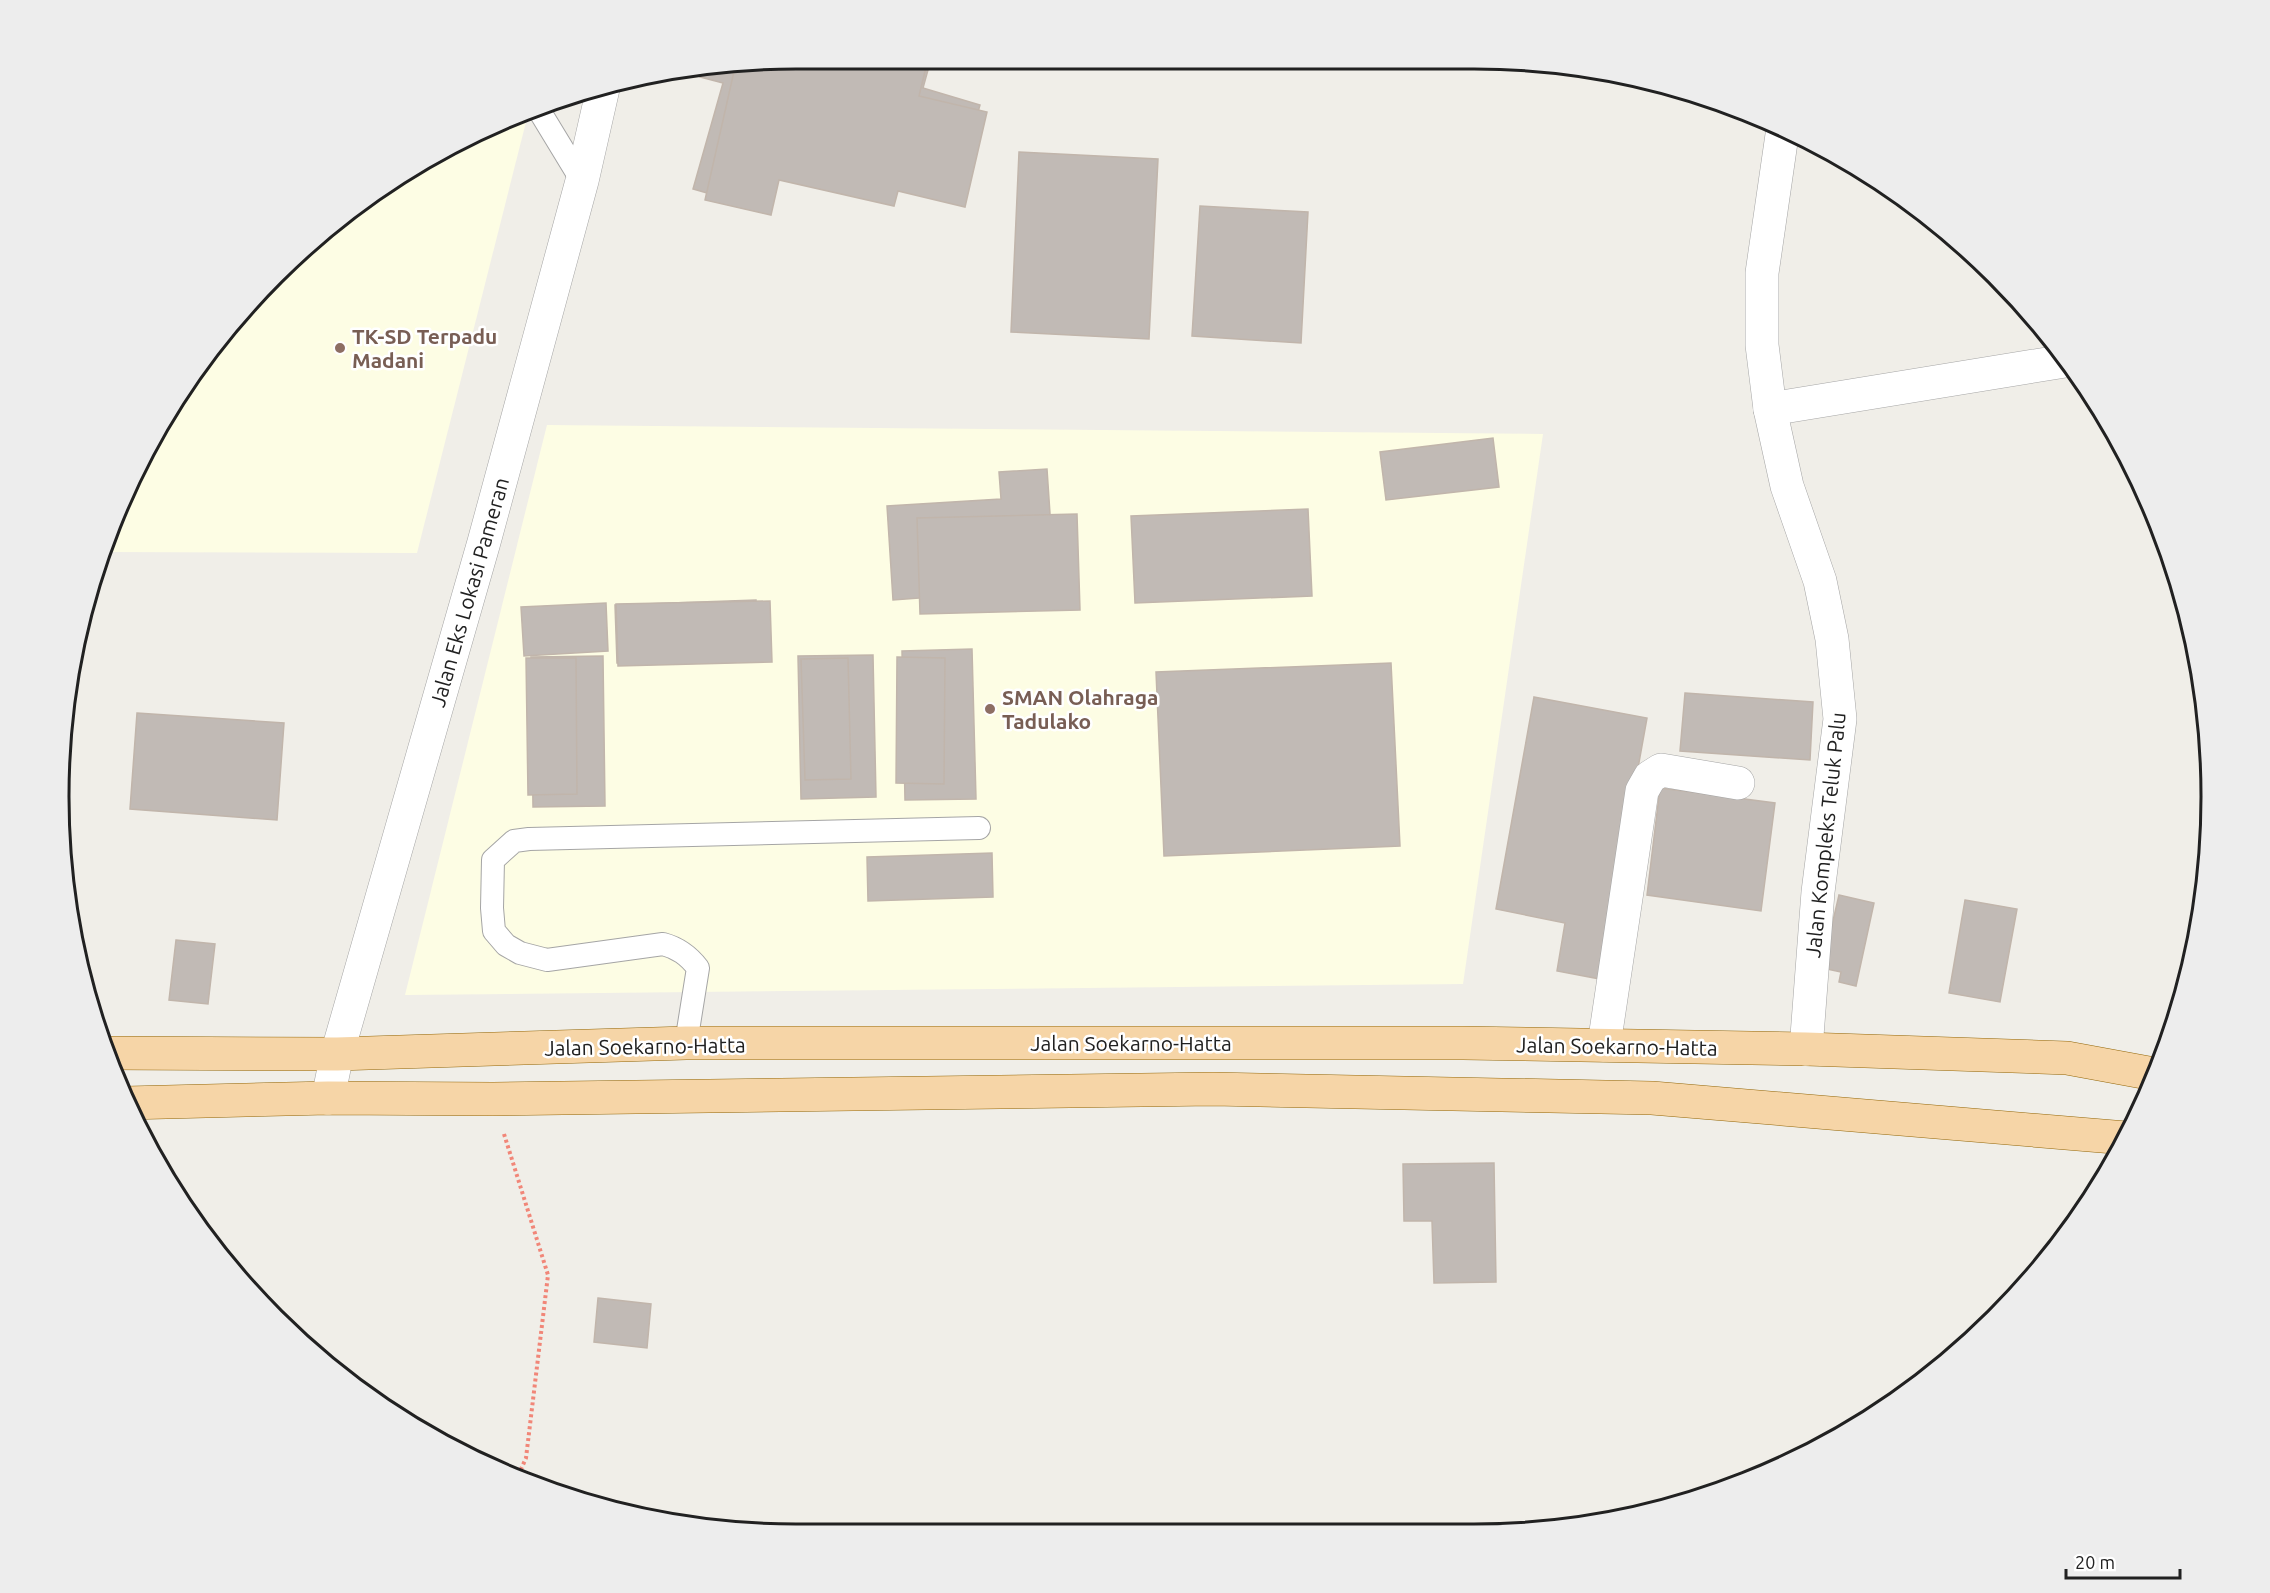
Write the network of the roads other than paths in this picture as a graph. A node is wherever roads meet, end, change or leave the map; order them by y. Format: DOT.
graph roads {
  1 [pos="601,96"];
  2 [pos="542,115"];
  3 [pos="1781,137"];
  4 [pos="582,181"];
  5 [pos="2057,362"];
  6 [pos="1770,409"];
  7 [pos="1738,783"];
  8 [pos="980,828"];
  9 [pos="686,1043"];
  10 [pos="1604,1045"];
  11 [pos="1806,1049"];
  12 [pos="116,1053"];
  13 [pos="338,1054"];
  14 [pos="2147,1073"];
  15 [pos="328,1098"];
  16 [pos="137,1103"];
  17 [pos="2116,1137"];
  1 -- 4 [label="street, Jalan Eks Lokasi Pameran"];
  2 -- 4 [label="lane"];
  3 -- 6 [label="street, Jalan Kompleks Teluk Palu"];
  4 -- 13 [label="street, Jalan Eks Lokasi Pameran"];
  5 -- 6 [label="street"];
  6 -- 11 [label="street, Jalan Kompleks Teluk Palu"];
  7 -- 10 [label="street"];
  8 -- 9 [label="lane"];
  9 -- 10 [label="main road, Jalan Soekarno-Hatta"];
  9 -- 13 [label="main road, Jalan Soekarno-Hatta"];
  10 -- 11 [label="main road, Jalan Soekarno-Hatta"];
  11 -- 14 [label="main road, Jalan Soekarno-Hatta"];
  12 -- 13 [label="main road, Jalan Soekarno-Hatta"];
  13 -- 15 [label="street, Jalan Eks Lokasi Pameran"];
  15 -- 16 [label="main road"];
  15 -- 17 [label="main road"];
}
